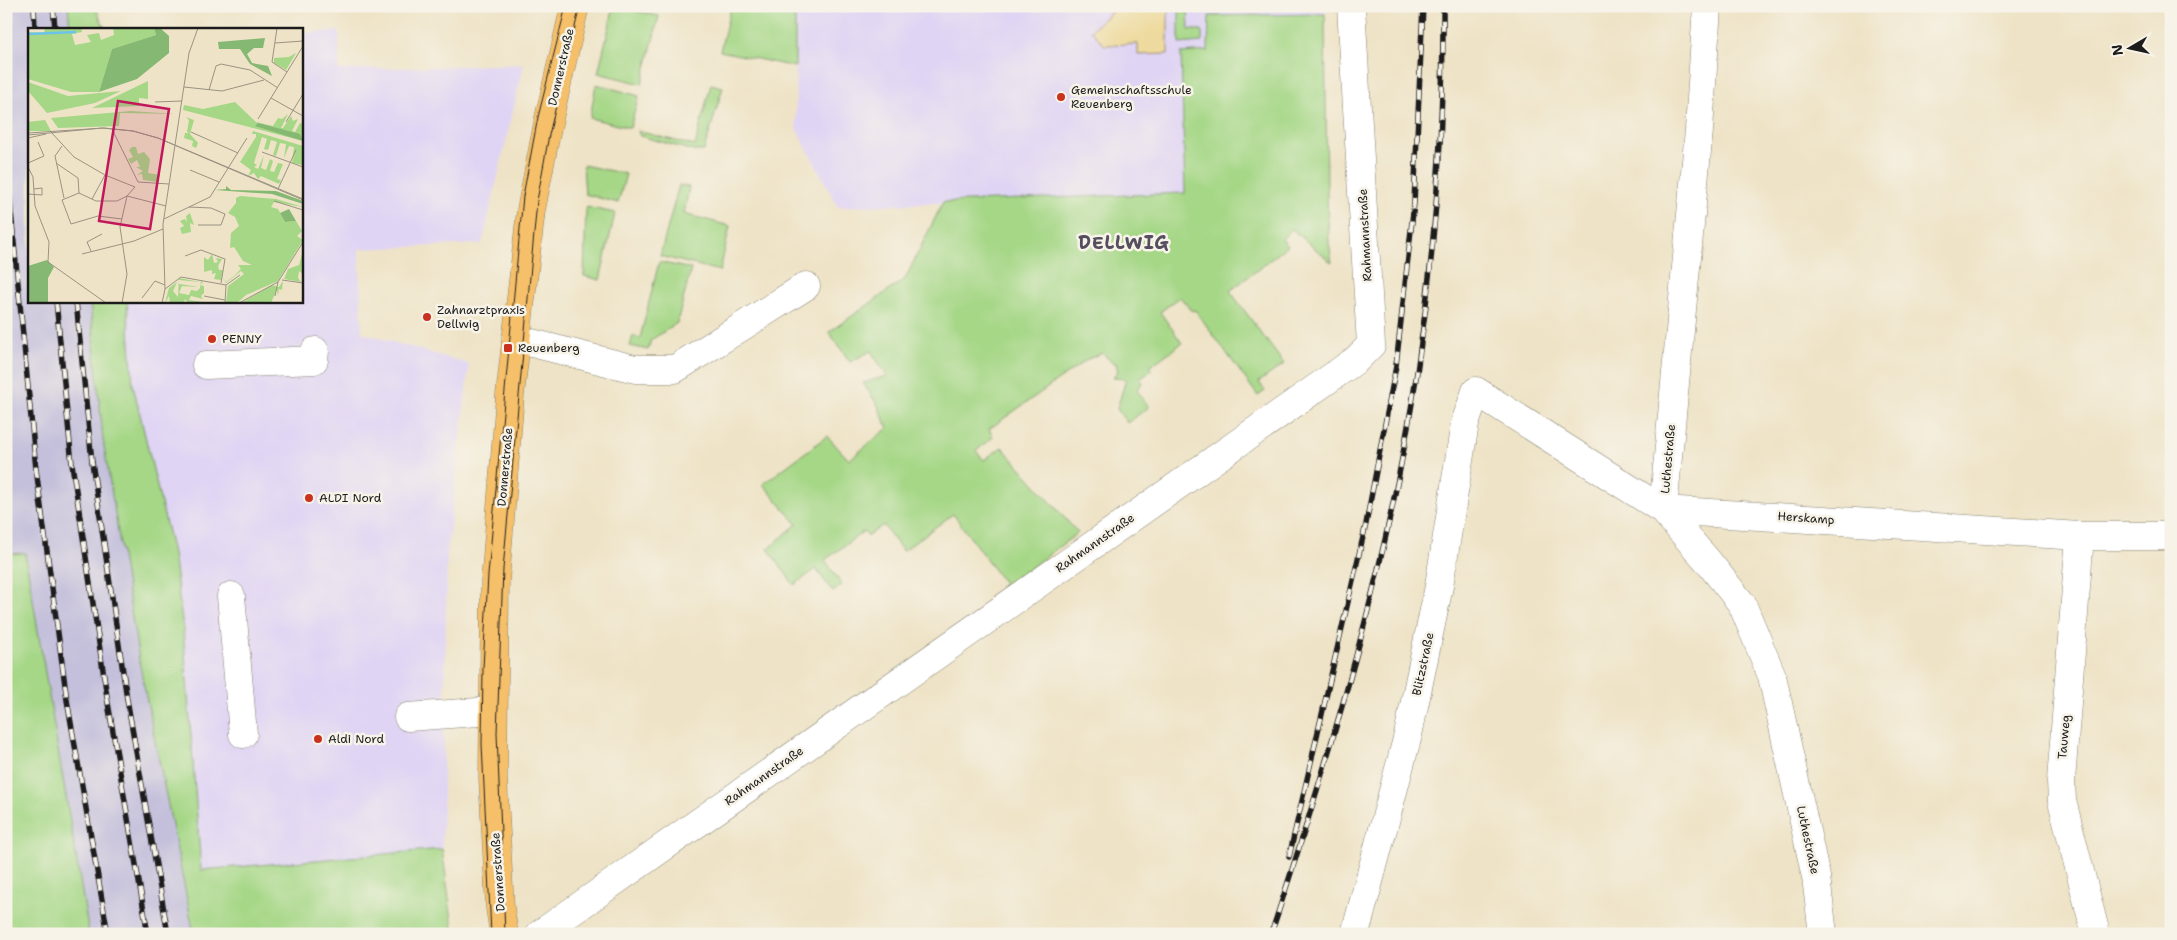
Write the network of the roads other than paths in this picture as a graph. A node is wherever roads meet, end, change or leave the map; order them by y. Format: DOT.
graph roads {
  1 [pos="575,6"];
  2 [pos="1350,6"];
  3 [pos="1708,6"];
  4 [pos="806,286"];
  5 [pos="516,339"];
  6 [pos="314,351"];
  7 [pos="206,365"];
  8 [pos="1476,391"];
  9 [pos="1663,510"];
  10 [pos="2080,536"];
  11 [pos="2171,536"];
  12 [pos="231,596"];
  13 [pos="492,711"];
  14 [pos="408,717"];
  15 [pos="243,734"];
  16 [pos="504,934"];
  17 [pos="540,934"];
  18 [pos="1355,934"];
  19 [pos="1823,934"];
  20 [pos="2096,934"];
  1 -- 5 [label="main road, Donnerstraße"];
  2 -- 17 [label="street, Rahmannstraße"];
  3 -- 9 [label="street, Luthestraße"];
  4 -- 5 [label="street"];
  5 -- 13 [label="main road, Donnerstraße"];
  6 -- 7 [label="street"];
  8 -- 9 [label="street, Herskamp"];
  8 -- 18 [label="street, Blitzstraße"];
  9 -- 10 [label="street, Herskamp"];
  9 -- 19 [label="street, Luthestraße"];
  10 -- 11 [label="street, Herskamp"];
  10 -- 20 [label="street, Tauweg"];
  12 -- 15 [label="street"];
  13 -- 14 [label="street"];
  13 -- 16 [label="main road, Donnerstraße"];
}
